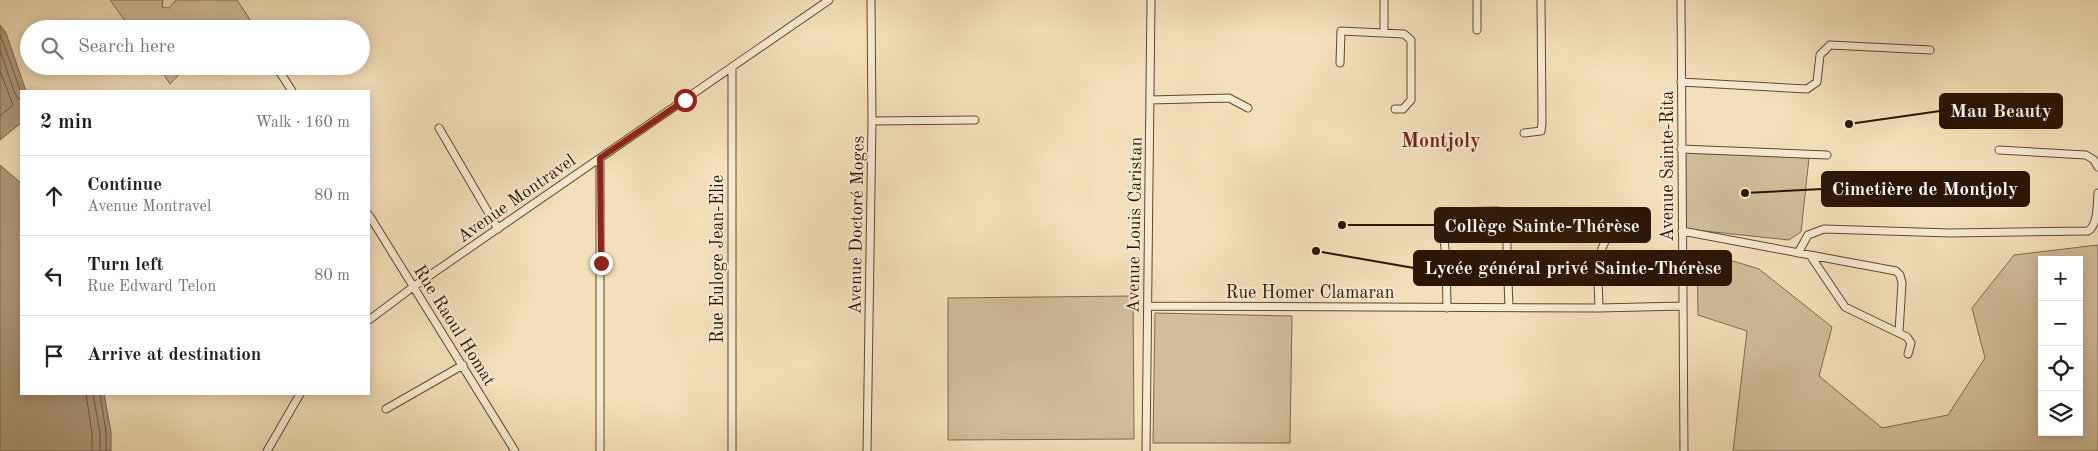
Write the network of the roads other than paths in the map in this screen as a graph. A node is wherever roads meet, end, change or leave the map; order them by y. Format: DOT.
graph roads {
  1 [pos="829,0"];
  2 [pos="871,0"];
  3 [pos="1151,0"];
  4 [pos="1384,0"];
  5 [pos="1477,0"];
  6 [pos="1541,0"];
  7 [pos="1680,0"];
  8 [pos="1477,30"];
  9 [pos="1384,32"];
  10 [pos="1930,50"];
  11 [pos="1340,62"];
  12 [pos="732,67"];
  13 [pos="282,75"];
  14 [pos="1681,82"];
  15 [pos="291,90"];
  16 [pos="1150,100"];
  17 [pos="1248,108"];
  18 [pos="1395,109"];
  19 [pos="975,120"];
  20 [pos="872,121"];
  21 [pos="439,128"];
  22 [pos="1524,133"];
  23 [pos="1681,149"];
  24 [pos="1999,150"];
  25 [pos="1827,155"];
  26 [pos="600,158"];
  27 [pos="2098,167"];
  28 [pos="2098,193"];
  29 [pos="1627,215"];
  30 [pos="370,217"];
  31 [pos="498,229"];
  32 [pos="1682,231"];
  33 [pos="1798,253"];
  34 [pos="1810,255"];
  35 [pos="1446,257"];
  36 [pos="1507,257"];
  37 [pos="413,287"];
  38 [pos="1148,306"];
  39 [pos="1509,306"];
  40 [pos="1683,306"];
  41 [pos="1447,308"];
  42 [pos="1599,308"];
  43 [pos="370,319"];
  44 [pos="1899,332"];
  45 [pos="1908,354"];
  46 [pos="463,365"];
  47 [pos="299,395"];
  48 [pos="386,409"];
  49 [pos="267,451"];
  50 [pos="515,451"];
  51 [pos="600,451"];
  52 [pos="732,451"];
  53 [pos="867,451"];
  54 [pos="1146,451"];
  55 [pos="1684,451"];
  1 -- 12 [label="street, Avenue Montravel"];
  2 -- 20 [label="street, Avenue Doctoré Moges"];
  3 -- 16 [label="street, Avenue Louis Caristan"];
  4 -- 9 [label="street"];
  5 -- 8 [label="street"];
  6 -- 22 [label="street"];
  7 -- 14 [label="street, Avenue Sainte-Rita"];
  9 -- 11 [label="street"];
  9 -- 18 [label="street"];
  10 -- 14 [label="street"];
  12 -- 26 [label="street, Avenue Montravel"];
  12 -- 52 [label="street, Rue Euloge Jean-Elie"];
  13 -- 15 [label="street"];
  14 -- 23 [label="street, Avenue Sainte-Rita"];
  16 -- 17 [label="street"];
  16 -- 38 [label="street, Avenue Louis Caristan"];
  19 -- 20 [label="street"];
  20 -- 53 [label="street, Avenue Doctoré Moges"];
  21 -- 31 [label="street"];
  23 -- 25 [label="street"];
  23 -- 32 [label="street, Avenue Sainte-Rita"];
  24 -- 27 [label="street"];
  26 -- 31 [label="street, Avenue Montravel"];
  26 -- 51 [label="street"];
  28 -- 33 [label="street"];
  29 -- 42 [label="street"];
  30 -- 37 [label="street, Rue Raoul Homat"];
  31 -- 37 [label="street, Avenue Montravel"];
  32 -- 33 [label="street"];
  32 -- 40 [label="street, Avenue Sainte-Rita"];
  33 -- 34 [label="street"];
  34 -- 44 [label="street"];
  34 -- 44 [label="street"];
  35 -- 36 [label="street"];
  35 -- 36 [label="street"];
  35 -- 41 [label="street"];
  36 -- 39 [label="street"];
  37 -- 43 [label="street, Avenue Montravel"];
  37 -- 46 [label="street, Rue Raoul Homat"];
  38 -- 41 [label="street, Rue Homer Clamaran"];
  38 -- 54 [label="street, Avenue Louis Caristan"];
  39 -- 41 [label="street, Rue Homer Clamaran"];
  39 -- 42 [label="street, Rue Homer Clamaran"];
  40 -- 42 [label="street, Rue Homer Clamaran"];
  40 -- 55 [label="street, Avenue Sainte-Rita"];
  44 -- 45 [label="street"];
  46 -- 48 [label="street"];
  46 -- 50 [label="street, Rue Raoul Homat"];
  47 -- 49 [label="street"];
}
